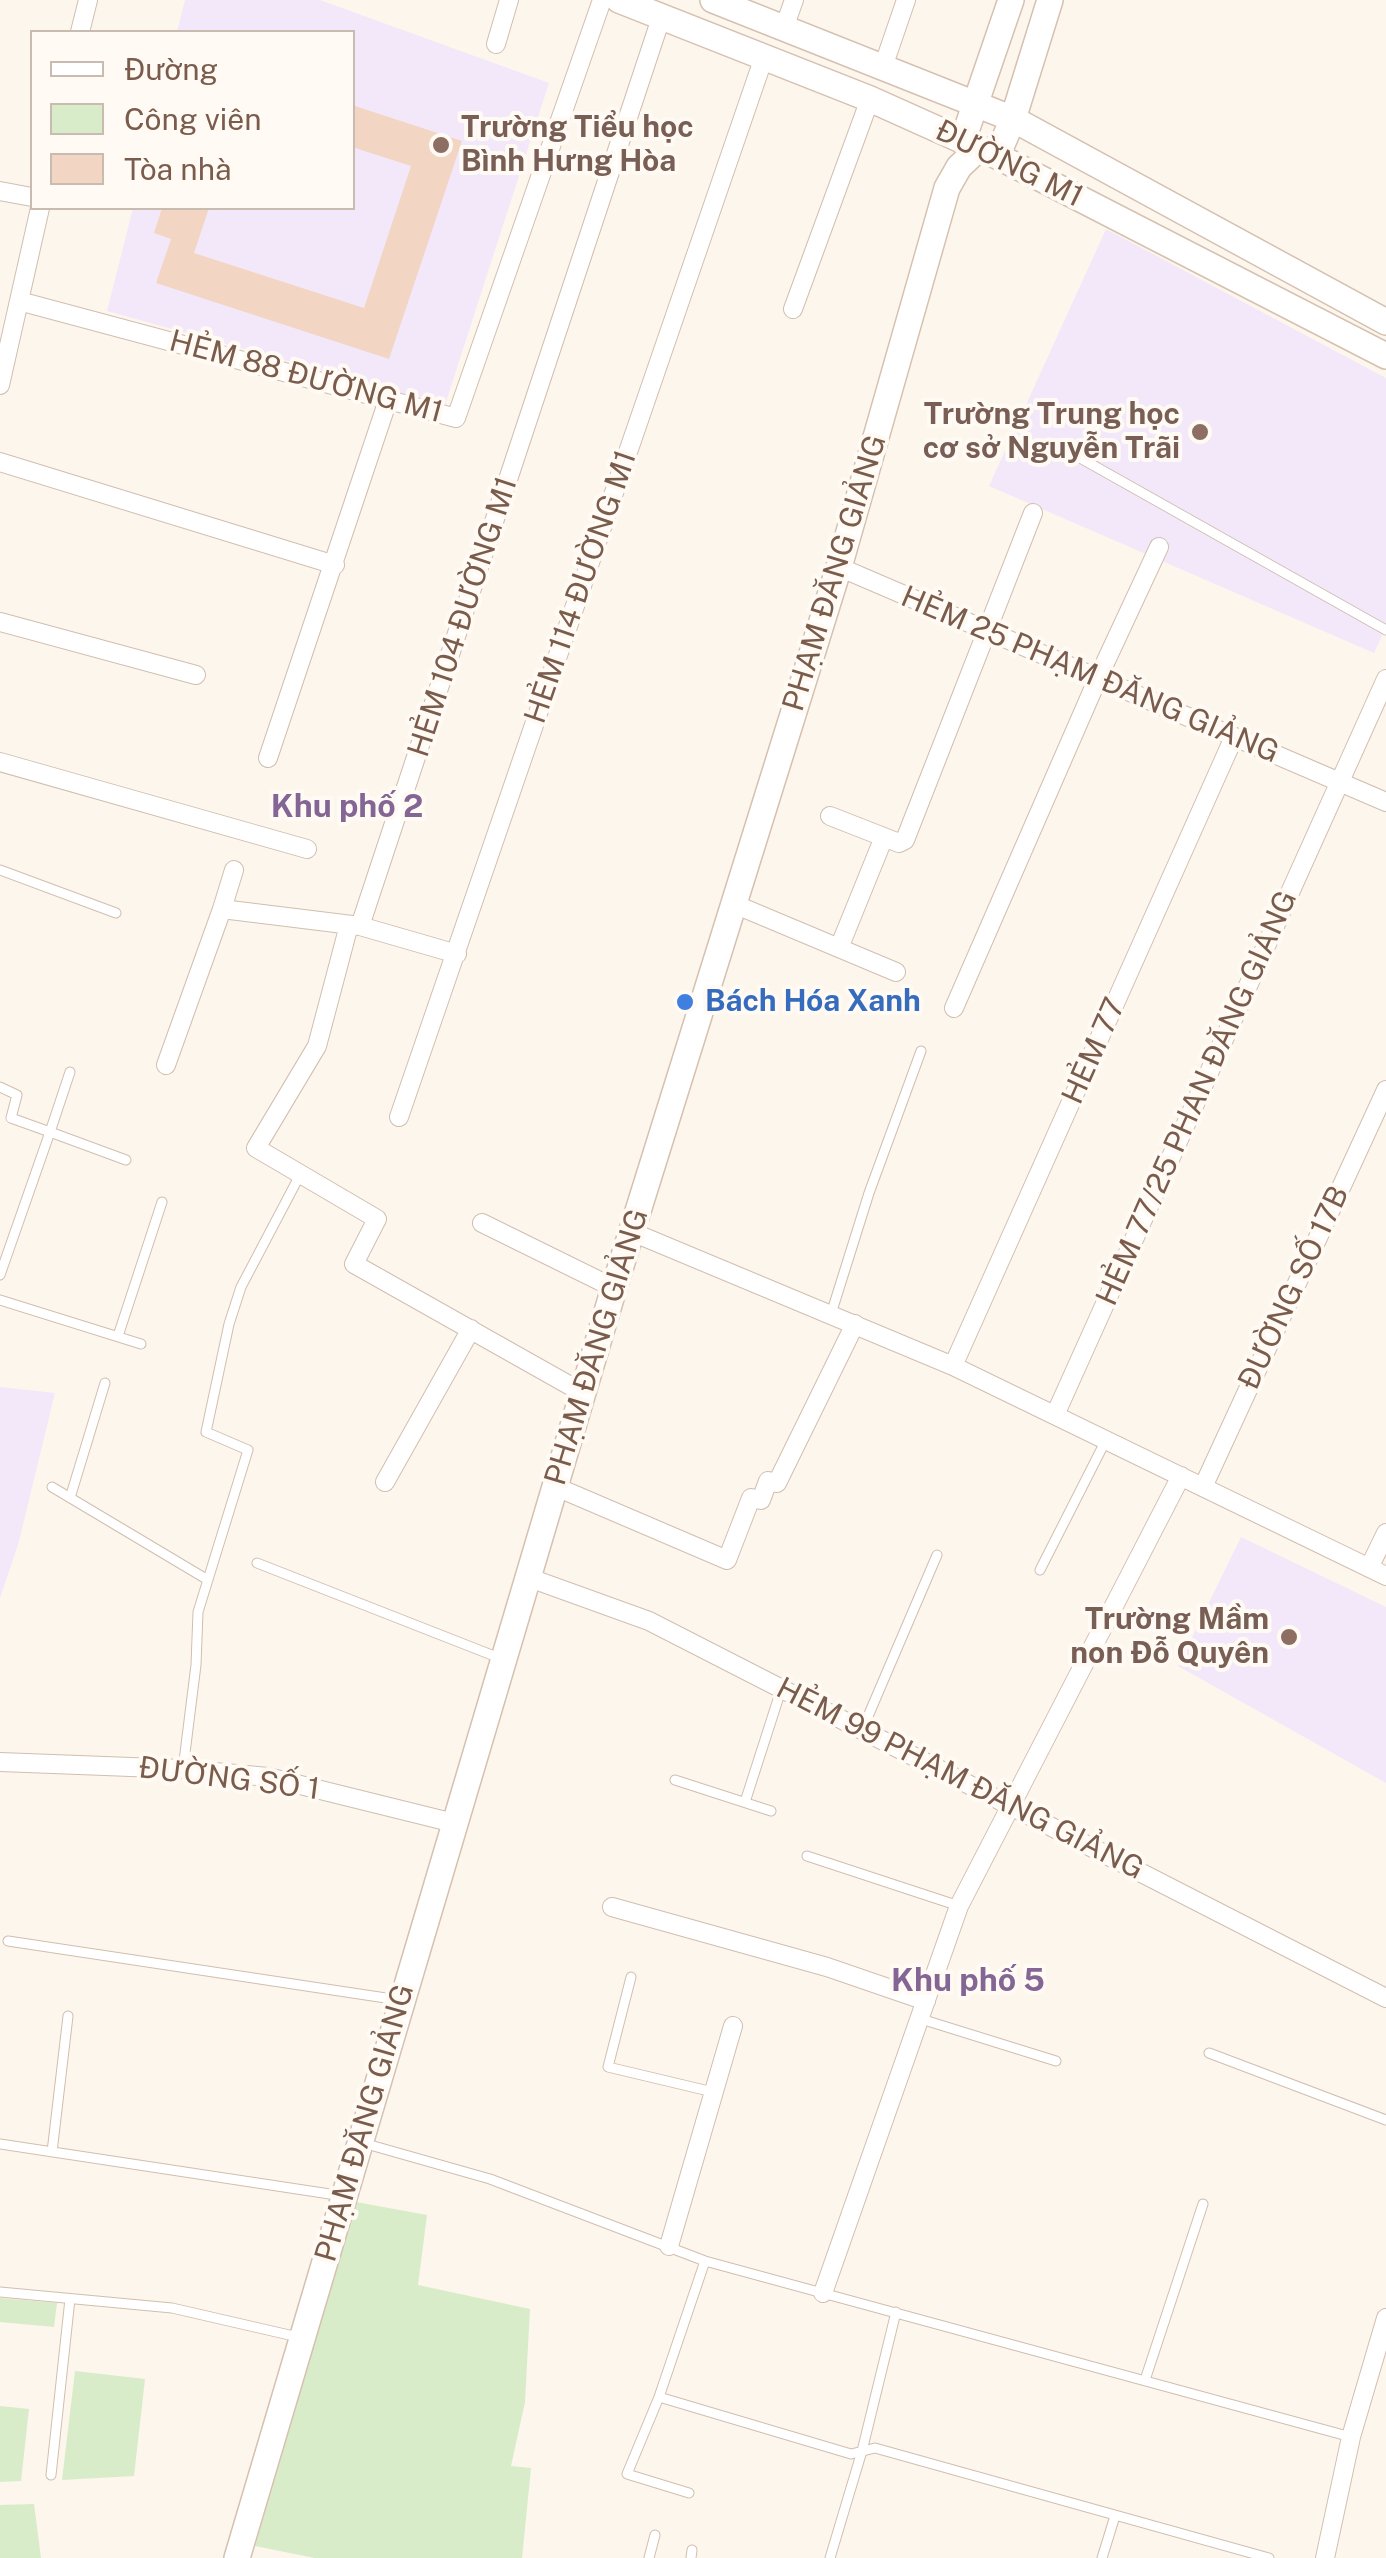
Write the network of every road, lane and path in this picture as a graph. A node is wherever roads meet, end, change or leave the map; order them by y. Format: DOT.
graph roads {
  1 [pos="88,0"];
  2 [pos="509,0"];
  3 [pos="602,0"];
  4 [pos="619,0"];
  5 [pos="713,0"];
  6 [pos="794,0"];
  7 [pos="906,0"];
  8 [pos="1011,0"];
  9 [pos="1050,0"];
  10 [pos="660,18"];
  11 [pos="784,28"];
  12 [pos="80,30"];
  13 [pos="496,44"];
  14 [pos="764,57"];
  15 [pos="883,67"];
  16 [pos="870,99"];
  17 [pos="978,103"];
  18 [pos="1012,119"];
  19 [pos="980,148"];
  20 [pos="0,191"];
  21 [pos="30,197"];
  22 [pos="40,210"];
  23 [pos="19,302"];
  24 [pos="793,309"];
  25 [pos="1386,322"];
  26 [pos="1386,356"];
  27 [pos="0,385"];
  28 [pos="388,400"];
  29 [pos="1066,450"];
  30 [pos="0,462"];
  31 [pos="1034,513"];
  32 [pos="1159,546"];
  33 [pos="335,565"];
  34 [pos="840,568"];
  35 [pos="0,622"];
  36 [pos="988,630"];
  37 [pos="1386,630"];
  38 [pos="196,676"];
  39 [pos="1098,678"];
  40 [pos="1386,678"];
  41 [pos="1234,737"];
  42 [pos="268,758"];
  43 [pos="0,762"];
  44 [pos="1340,782"];
  45 [pos="1386,802"];
  46 [pos="830,816"];
  47 [pos="884,837"];
  48 [pos="307,849"];
  49 [pos="0,870"];
  50 [pos="234,870"];
  51 [pos="734,904"];
  52 [pos="222,909"];
  53 [pos="116,913"];
  54 [pos="355,926"];
  55 [pos="839,948"];
  56 [pos="457,954"];
  57 [pos="896,972"];
  58 [pos="954,1008"];
  59 [pos="920,1051"];
  60 [pos="166,1065"];
  61 [pos="70,1072"];
  62 [pos="0,1087"];
  63 [pos="1386,1090"];
  64 [pos="400,1117"];
  65 [pos="50,1132"];
  66 [pos="126,1160"];
  67 [pos="302,1173"];
  68 [pos="162,1202"];
  69 [pos="482,1224"];
  70 [pos="632,1232"];
  71 [pos="0,1276"];
  72 [pos="614,1288"];
  73 [pos="0,1300"];
  74 [pos="831,1314"];
  75 [pos="855,1324"];
  76 [pos="471,1329"];
  77 [pos="118,1336"];
  78 [pos="141,1344"];
  79 [pos="953,1366"];
  80 [pos="105,1384"];
  81 [pos="583,1392"];
  82 [pos="1054,1415"];
  83 [pos="1106,1440"];
  84 [pos="1181,1476"];
  85 [pos="385,1482"];
  86 [pos="554,1486"];
  87 [pos="52,1487"];
  88 [pos="1203,1487"];
  89 [pos="70,1498"];
  90 [pos="1386,1533"];
  91 [pos="937,1554"];
  92 [pos="258,1563"];
  93 [pos="1040,1570"];
  94 [pos="1378,1572"];
  95 [pos="527,1576"];
  96 [pos="208,1580"];
  97 [pos="503,1659"];
  98 [pos="782,1688"];
  99 [pos="863,1728"];
  100 [pos="0,1762"];
  101 [pos="183,1769"];
  102 [pos="675,1780"];
  103 [pos="745,1802"];
  104 [pos="1011,1804"];
  105 [pos="771,1812"];
  106 [pos="454,1823"];
  107 [pos="807,1856"];
  108 [pos="959,1906"];
  109 [pos="612,1907"];
  110 [pos="8,1941"];
  111 [pos="631,1978"];
  112 [pos="1386,1998"];
  113 [pos="402,2001"];
  114 [pos="924,2010"];
  115 [pos="68,2016"];
  116 [pos="733,2026"];
  117 [pos="1208,2054"];
  118 [pos="1056,2061"];
  119 [pos="713,2092"];
  120 [pos="1386,2120"];
  121 [pos="360,2143"];
  122 [pos="0,2144"];
  123 [pos="52,2152"];
  124 [pos="344,2196"];
  125 [pos="1203,2204"];
  126 [pos="669,2246"];
  127 [pos="705,2261"];
  128 [pos="0,2292"];
  129 [pos="823,2293"];
  130 [pos="70,2298"];
  131 [pos="896,2312"];
  132 [pos="1386,2318"];
  133 [pos="302,2338"];
  134 [pos="1145,2380"];
  135 [pos="659,2397"];
  136 [pos="1352,2437"];
  137 [pos="862,2451"];
  138 [pos="50,2475"];
  139 [pos="689,2493"];
  140 [pos="1115,2516"];
  141 [pos="655,2535"];
  142 [pos="237,2558"];
  143 [pos="649,2558"];
  144 [pos="830,2558"];
  145 [pos="1102,2558"];
  146 [pos="1269,2558"];
  147 [pos="1325,2558"];
  1 -- 12 [label="street"];
  2 -- 13 [label="street"];
  3 -- 28 [label="street, HẺM 88 ĐƯỜNG M1"];
  4 -- 10 [label="street, ĐƯỜNG M1"];
  5 -- 11 [label="street, ĐƯỜNG M1"];
  6 -- 11 [label="street"];
  7 -- 15 [label="street"];
  8 -- 17 [label="street, PHẠM ĐĂNG GIẢNG"];
  9 -- 18 [label="street, PHẠM ĐĂNG GIẢNG"];
  10 -- 14 [label="street, ĐƯỜNG M1"];
  10 -- 54 [label="street, HẺM 104 ĐƯỜNG M1"];
  11 -- 15 [label="street, ĐƯỜNG M1"];
  14 -- 16 [label="street, ĐƯỜNG M1"];
  14 -- 56 [label="street, HẺM 114 ĐƯỜNG M1"];
  15 -- 17 [label="street, ĐƯỜNG M1"];
  16 -- 19 [label="street, ĐƯỜNG M1"];
  16 -- 24 [label="street"];
  17 -- 18 [label="street, ĐƯỜNG M1"];
  17 -- 19 [label="street, PHẠM ĐĂNG GIẢNG"];
  18 -- 19 [label="street, PHẠM ĐĂNG GIẢNG"];
  18 -- 25 [label="street, ĐƯỜNG M1"];
  19 -- 26 [label="street, ĐƯỜNG M1"];
  19 -- 34 [label="street, PHẠM ĐĂNG GIẢNG"];
  20 -- 21 [label="street"];
  22 -- 23 [label="street"];
  23 -- 27 [label="street"];
  23 -- 28 [label="street, HẺM 88 ĐƯỜNG M1"];
  28 -- 33 [label="street"];
  29 -- 37 [label="lane"];
  30 -- 33 [label="street"];
  31 -- 36 [label="street"];
  32 -- 39 [label="street"];
  33 -- 42 [label="street"];
  34 -- 36 [label="street, HẺM 25 PHẠM ĐĂNG GIẢNG"];
  34 -- 51 [label="street, PHẠM ĐĂNG GIẢNG"];
  35 -- 38 [label="street"];
  36 -- 39 [label="street, HẺM 25 PHẠM ĐĂNG GIẢNG"];
  36 -- 47 [label="street"];
  39 -- 41 [label="street, HẺM 25 PHẠM ĐĂNG GIẢNG"];
  39 -- 58 [label="street"];
  40 -- 44 [label="street, HẺM 77/25 PHAN ĐĂNG GIẢNG"];
  41 -- 44 [label="street, HẺM 25 PHẠM ĐĂNG GIẢNG"];
  41 -- 79 [label="street, HẺM 77"];
  43 -- 48 [label="street"];
  44 -- 45 [label="street, HẺM 25 PHẠM ĐĂNG GIẢNG"];
  44 -- 82 [label="street, HẺM 77/25 PHAN ĐĂNG GIẢNG"];
  46 -- 47 [label="street"];
  47 -- 55 [label="street"];
  49 -- 53 [label="lane"];
  50 -- 52 [label="street"];
  51 -- 55 [label="street"];
  51 -- 70 [label="street, PHẠM ĐĂNG GIẢNG"];
  52 -- 54 [label="street"];
  52 -- 60 [label="street"];
  54 -- 56 [label="street"];
  54 -- 67 [label="street, HẺM 104 ĐƯỜNG M1"];
  55 -- 57 [label="street"];
  56 -- 64 [label="street, HẺM 114 ĐƯỜNG M1"];
  59 -- 74 [label="lane"];
  61 -- 65 [label="lane"];
  62 -- 65 [label="lane"];
  63 -- 88 [label="street, ĐƯỜNG SỐ 17B"];
  65 -- 66 [label="lane"];
  65 -- 71 [label="lane"];
  67 -- 76 [label="street"];
  67 -- 96 [label="lane"];
  68 -- 77 [label="lane"];
  69 -- 72 [label="street"];
  70 -- 72 [label="street, PHẠM ĐĂNG GIẢNG"];
  70 -- 74 [label="street"];
  72 -- 81 [label="street, PHẠM ĐĂNG GIẢNG"];
  73 -- 77 [label="lane"];
  74 -- 75 [label="street"];
  75 -- 79 [label="street"];
  75 -- 86 [label="street"];
  76 -- 81 [label="street"];
  76 -- 85 [label="street"];
  77 -- 78 [label="lane"];
  79 -- 82 [label="street"];
  80 -- 89 [label="lane"];
  81 -- 86 [label="street, PHẠM ĐĂNG GIẢNG"];
  82 -- 83 [label="street"];
  83 -- 84 [label="street"];
  83 -- 93 [label="lane"];
  84 -- 88 [label="street"];
  84 -- 104 [label="street"];
  86 -- 95 [label="street, PHẠM ĐĂNG GIẢNG"];
  87 -- 89 [label="lane"];
  88 -- 94 [label="street"];
  89 -- 96 [label="lane"];
  90 -- 94 [label="street"];
  91 -- 99 [label="lane"];
  92 -- 97 [label="lane"];
  95 -- 97 [label="street, PHẠM ĐĂNG GIẢNG"];
  95 -- 98 [label="street, HẺM 99 PHẠM ĐĂNG GIẢNG"];
  96 -- 101 [label="lane"];
  97 -- 106 [label="street, PHẠM ĐĂNG GIẢNG"];
  98 -- 99 [label="street, HẺM 99 PHẠM ĐĂNG GIẢNG"];
  98 -- 103 [label="lane"];
  99 -- 104 [label="street, HẺM 99 PHẠM ĐĂNG GIẢNG"];
  100 -- 101 [label="street, ĐƯỜNG SỐ 1"];
  101 -- 106 [label="street, ĐƯỜNG SỐ 1"];
  102 -- 103 [label="lane"];
  103 -- 105 [label="lane"];
  104 -- 108 [label="street"];
  104 -- 112 [label="street, HẺM 99 PHẠM ĐĂNG GIẢNG"];
  106 -- 113 [label="street, PHẠM ĐĂNG GIẢNG"];
  107 -- 108 [label="lane"];
  108 -- 114 [label="street"];
  109 -- 114 [label="street"];
  110 -- 113 [label="lane"];
  111 -- 119 [label="lane"];
  113 -- 121 [label="street, PHẠM ĐĂNG GIẢNG"];
  114 -- 118 [label="lane"];
  114 -- 129 [label="street"];
  115 -- 123 [label="lane"];
  116 -- 119 [label="street"];
  117 -- 120 [label="lane"];
  119 -- 126 [label="street"];
  121 -- 124 [label="street, PHẠM ĐĂNG GIẢNG"];
  121 -- 126 [label="lane"];
  122 -- 123 [label="lane"];
  123 -- 124 [label="lane"];
  124 -- 133 [label="street, PHẠM ĐĂNG GIẢNG"];
  125 -- 134 [label="lane"];
  126 -- 127 [label="lane"];
  127 -- 129 [label="lane"];
  127 -- 135 [label="lane"];
  128 -- 130 [label="lane"];
  129 -- 131 [label="lane"];
  130 -- 133 [label="lane"];
  130 -- 138 [label="lane"];
  131 -- 134 [label="lane"];
  131 -- 137 [label="lane"];
  132 -- 136 [label="street"];
  133 -- 142 [label="street, PHẠM ĐĂNG GIẢNG"];
  134 -- 136 [label="lane"];
  135 -- 137 [label="lane"];
  135 -- 139 [label="lane"];
  136 -- 147 [label="street"];
  137 -- 140 [label="lane"];
  137 -- 144 [label="lane"];
  140 -- 145 [label="lane"];
  140 -- 146 [label="lane"];
  141 -- 143 [label="lane"];
}
